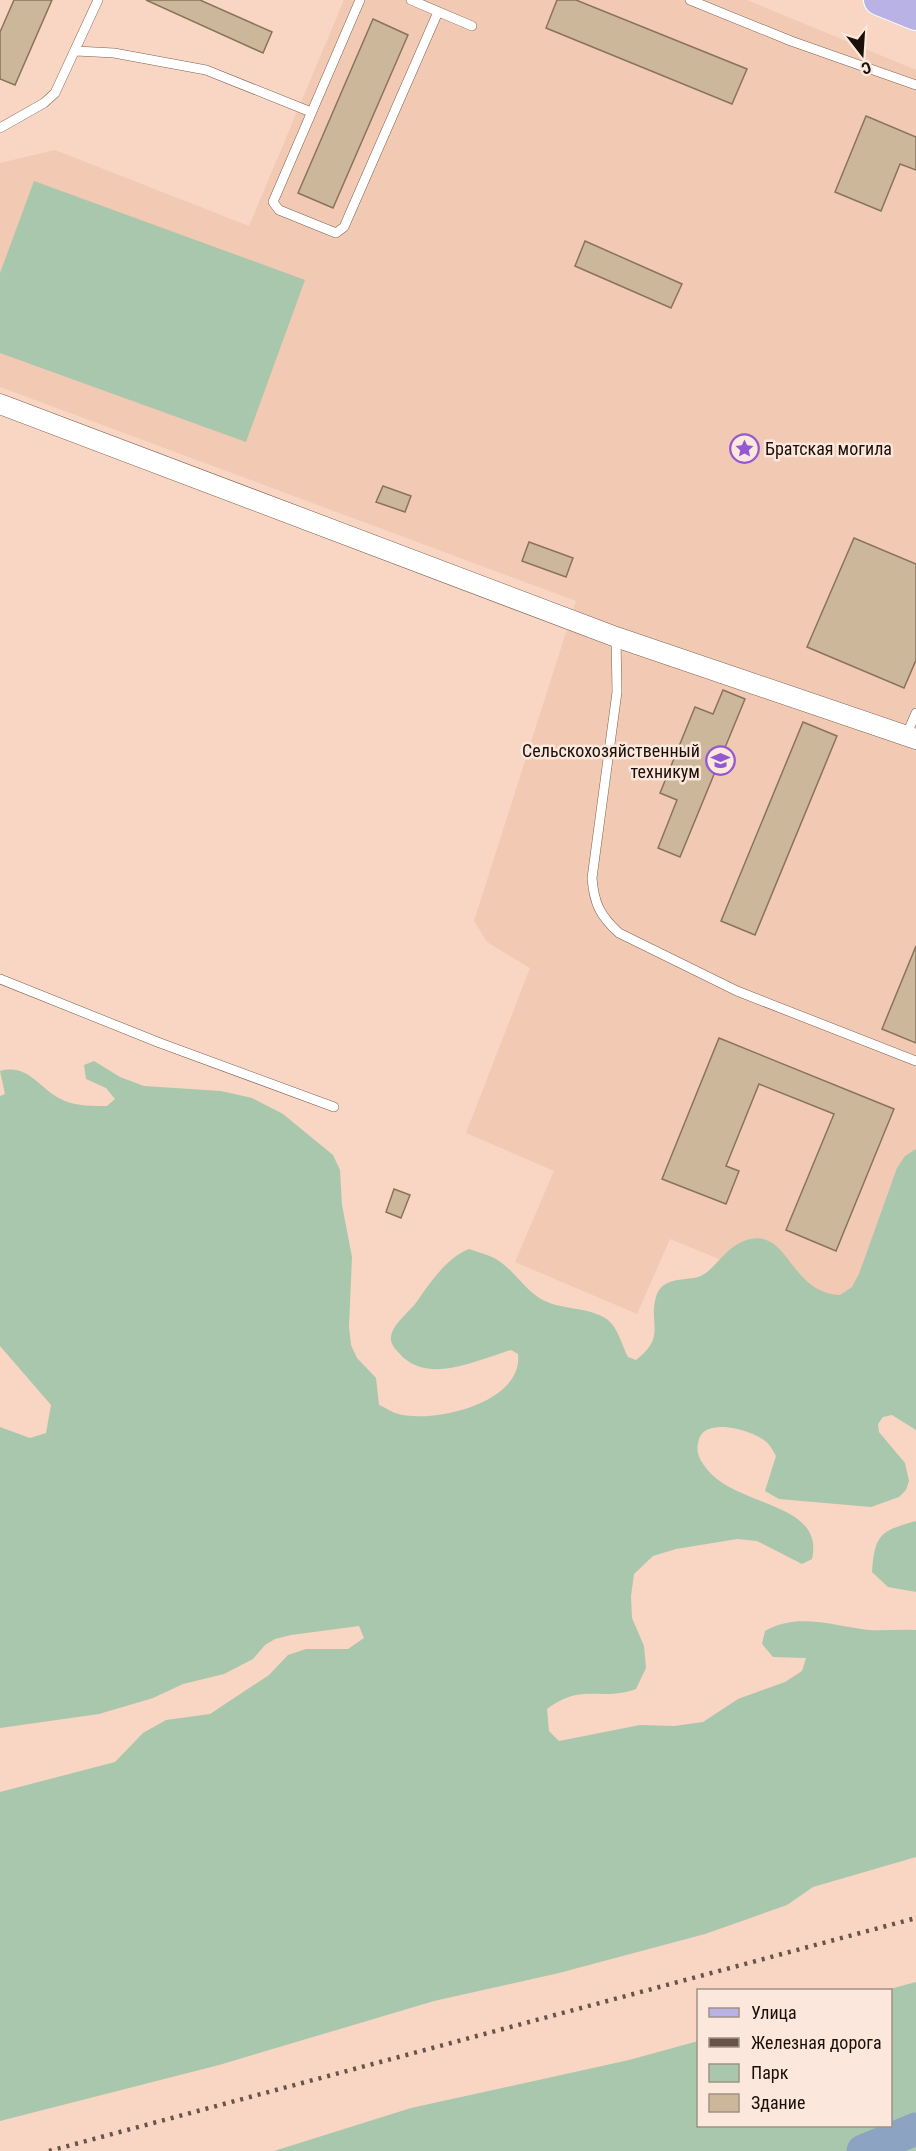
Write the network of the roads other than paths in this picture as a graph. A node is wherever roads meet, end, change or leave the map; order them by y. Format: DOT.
graph roads {
  1 [pos="98,0"];
  2 [pos="360,0"];
  3 [pos="411,0"];
  4 [pos="690,0"];
  5 [pos="879,0"];
  6 [pos="438,12"];
  7 [pos="916,15"];
  8 [pos="472,26"];
  9 [pos="76,51"];
  10 [pos="916,85"];
  11 [pos="311,112"];
  12 [pos="0,128"];
  13 [pos="0,404"];
  14 [pos="616,637"];
  15 [pos="916,713"];
  16 [pos="911,737"];
  17 [pos="0,979"];
  18 [pos="916,1061"];
  19 [pos="334,1107"];
  1 -- 9 [label="lane"];
  2 -- 11 [label="lane"];
  3 -- 6 [label="lane"];
  4 -- 10 [label="lane"];
  5 -- 7 [label="main road"];
  6 -- 8 [label="lane"];
  6 -- 11 [label="lane"];
  9 -- 11 [label="lane"];
  9 -- 12 [label="lane"];
  13 -- 14 [label="street"];
  14 -- 16 [label="street"];
  14 -- 18 [label="lane"];
  15 -- 16 [label="lane"];
  17 -- 19 [label="lane"];
}
